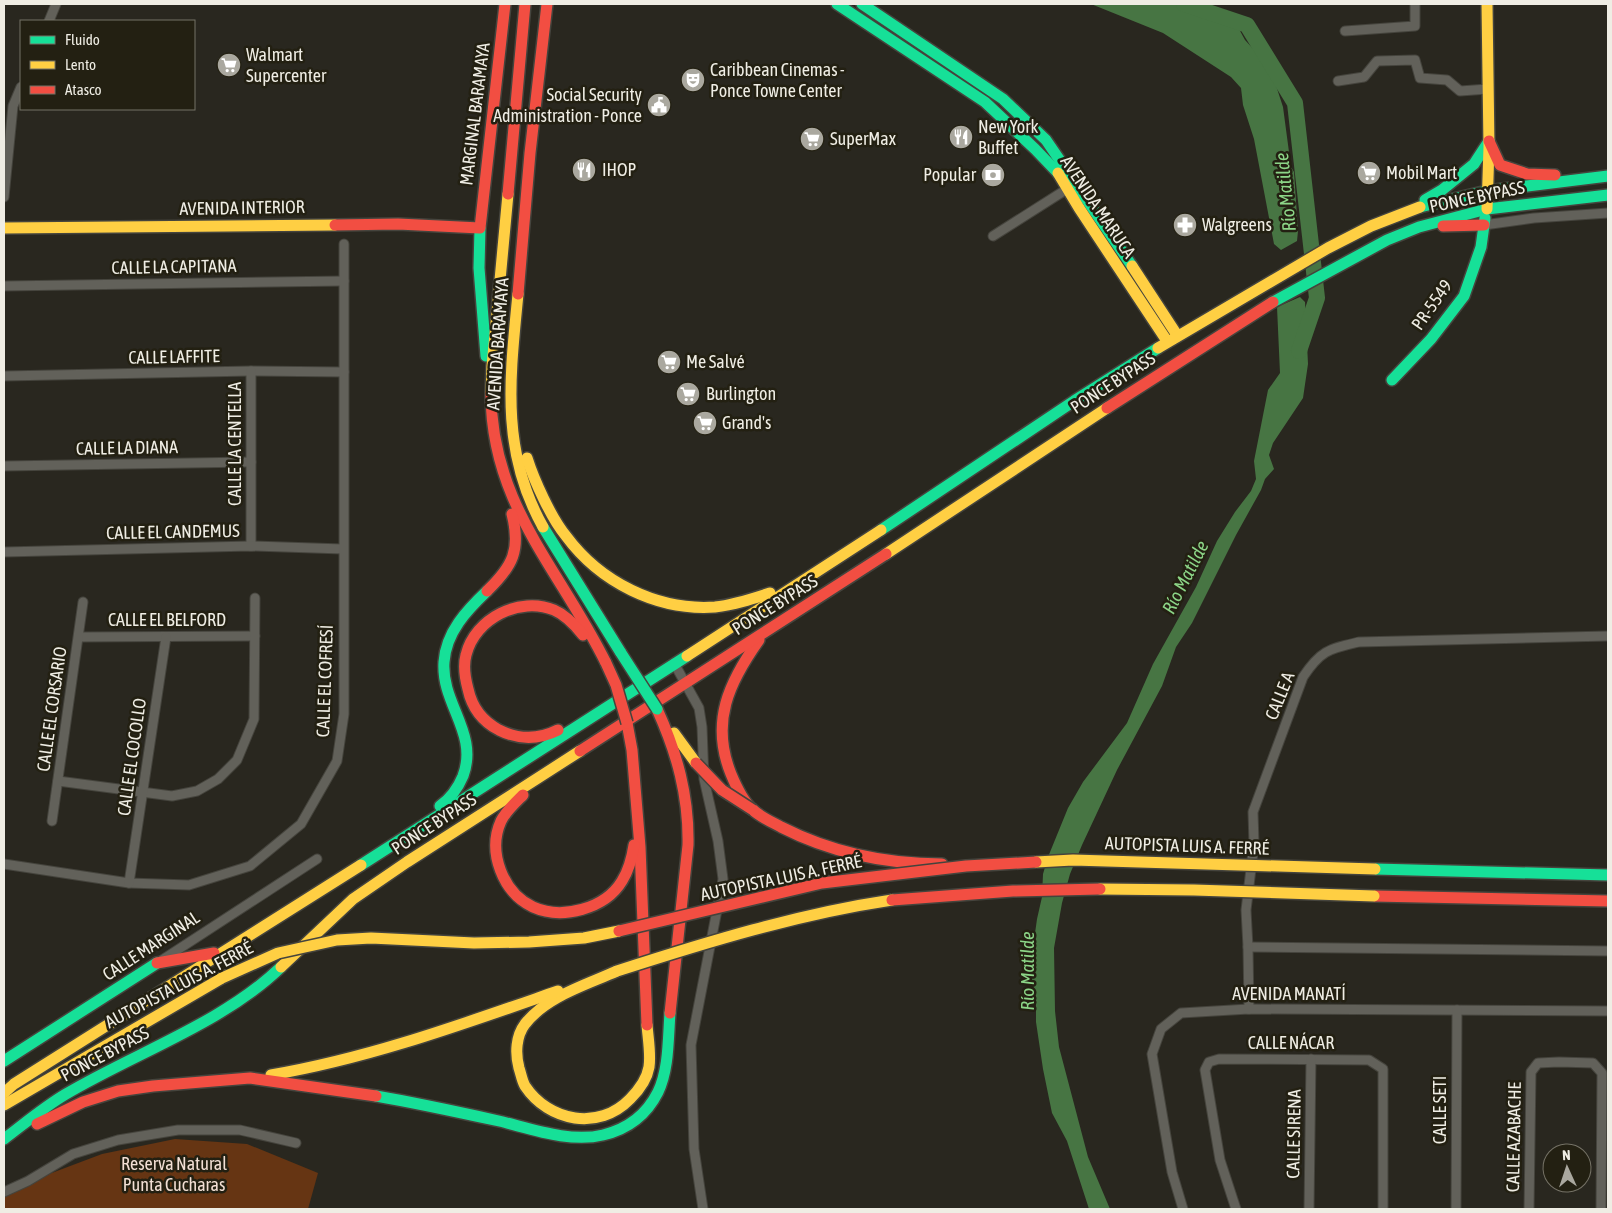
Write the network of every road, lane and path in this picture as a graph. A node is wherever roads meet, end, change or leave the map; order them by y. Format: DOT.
graph roads {
  1 [pos="56,4"];
  2 [pos="506,4"];
  3 [pos="525,4"];
  4 [pos="547,4"];
  5 [pos="837,4"];
  6 [pos="862,4"];
  7 [pos="1415,4"];
  8 [pos="1487,4"];
  9 [pos="48,20"];
  10 [pos="1345,31"];
  11 [pos="1338,81"];
  12 [pos="20,89"];
  13 [pos="1488,89"];
  14 [pos="1489,141"];
  15 [pos="1604,177"];
  16 [pos="1067,188"];
  17 [pos="1488,191"];
  18 [pos="1608,195"];
  19 [pos="4,197"];
  20 [pos="1487,209"];
  21 [pos="1608,213"];
  22 [pos="1402,214"];
  23 [pos="1484,225"];
  24 [pos="1419,227"];
  25 [pos="4,228"];
  26 [pos="480,228"];
  27 [pos="993,236"];
  28 [pos="344,244"];
  29 [pos="344,281"];
  30 [pos="4,286"];
  31 [pos="1172,338"];
  32 [pos="252,371"];
  33 [pos="344,372"];
  34 [pos="4,376"];
  35 [pos="1392,380"];
  36 [pos="491,393"];
  37 [pos="512,435"];
  38 [pos="250,462"];
  39 [pos="500,464"];
  40 [pos="4,466"];
  41 [pos="251,546"];
  42 [pos="343,549"];
  43 [pos="4,552"];
  44 [pos="795,586"];
  45 [pos="255,598"];
  46 [pos="83,602"];
  47 [pos="766,631"];
  48 [pos="255,636"];
  49 [pos="1608,636"];
  50 [pos="79,637"];
  51 [pos="166,637"];
  52 [pos="604,659"];
  53 [pos="674,663"];
  54 [pos="686,684"];
  55 [pos="657,710"];
  56 [pos="592,716"];
  57 [pos="543,775"];
  58 [pos="58,781"];
  59 [pos="143,792"];
  60 [pos="441,809"];
  61 [pos="753,810"];
  62 [pos="52,821"];
  63 [pos="637,824"];
  64 [pos="317,859"];
  65 [pos="4,864"];
  66 [pos="966,866"];
  67 [pos="1608,875"];
  68 [pos="129,883"];
  69 [pos="1608,901"];
  70 [pos="232,947"];
  71 [pos="1248,947"];
  72 [pos="1608,951"];
  73 [pos="157,963"];
  74 [pos="617,971"];
  75 [pos="1249,1008"];
  76 [pos="1457,1010"];
  77 [pos="1608,1011"];
  78 [pos="1311,1059"];
  79 [pos="4,1061"];
  80 [pos="250,1078"];
  81 [pos="4,1092"];
  82 [pos="4,1105"];
  83 [pos="4,1139"];
  84 [pos="296,1144"];
  85 [pos="4,1192"];
  86 [pos="703,1209"];
  87 [pos="1183,1209"];
  88 [pos="1236,1209"];
  89 [pos="1309,1209"];
  90 [pos="1383,1209"];
  91 [pos="1456,1209"];
  92 [pos="1529,1209"];
  93 [pos="1601,1209"];
  1 -- 9 [label="street"];
  2 -- 26 [label="main road, MARGINAL BARAMAYA"];
  3 -- 36 [label="main road, AVENIDA BARAMAYA"];
  4 -- 37 [label="main road, AVENIDA BARAMAYA"];
  5 -- 16 [label="main road, AVENIDA MARUCA"];
  6 -- 31 [label="main road, AVENIDA MARUCA"];
  7 -- 10 [label="street"];
  8 -- 13 [label="main road, PR-5549"];
  11 -- 13 [label="street"];
  12 -- 19 [label="street"];
  13 -- 14 [label="main road, PR-5549"];
  14 -- 15 [label="main road"];
  14 -- 17 [label="main road, PR-5549"];
  14 -- 22 [label="main road"];
  15 -- 17 [label="main road, PONCE BYPASS"];
  16 -- 27 [label="street"];
  16 -- 31 [label="main road, AVENIDA MARUCA"];
  17 -- 20 [label="main road, PR-5549"];
  17 -- 22 [label="main road, PONCE BYPASS"];
  18 -- 20 [label="main road, PONCE BYPASS"];
  20 -- 23 [label="main road, PR-5549"];
  20 -- 24 [label="main road, PONCE BYPASS"];
  21 -- 23 [label="street"];
  22 -- 31 [label="main road, PONCE BYPASS"];
  23 -- 24 [label="main road"];
  23 -- 35 [label="main road, PR-5549"];
  24 -- 47 [label="main road, PONCE BYPASS"];
  25 -- 26 [label="main road, AVENIDA INTERIOR"];
  26 -- 36 [label="main road, MARGINAL BARAMAYA"];
  28 -- 29 [label="street, CALLE EL COFRESÍ"];
  29 -- 30 [label="street, CALLE LA CAPITANA"];
  29 -- 33 [label="street, CALLE EL COFRESÍ"];
  31 -- 44 [label="main road, PONCE BYPASS"];
  32 -- 33 [label="street, CALLE LAFFITE"];
  32 -- 34 [label="street, CALLE LAFFITE"];
  32 -- 38 [label="street, CALLE LA CENTELLA"];
  33 -- 42 [label="street, CALLE EL COFRESÍ"];
  36 -- 39 [label="main road, AVENIDA BARAMAYA"];
  37 -- 44 [label="main road"];
  37 -- 55 [label="main road, AVENIDA BARAMAYA, bridge"];
  38 -- 40 [label="street, CALLE LA DIANA"];
  38 -- 41 [label="street, CALLE LA CENTELLA"];
  39 -- 52 [label="main road, AVENIDA BARAMAYA"];
  39 -- 60 [label="main road"];
  41 -- 42 [label="street, CALLE EL CANDEMUS"];
  41 -- 43 [label="street, CALLE EL CANDEMUS"];
  42 -- 68 [label="street, CALLE EL COFRESÍ"];
  44 -- 53 [label="main road, PONCE BYPASS"];
  45 -- 48 [label="street"];
  46 -- 50 [label="street, CALLE EL CORSARIO"];
  47 -- 54 [label="main road, PONCE BYPASS"];
  47 -- 61 [label="main road"];
  48 -- 51 [label="street, CALLE EL BELFORD"];
  48 -- 59 [label="street"];
  49 -- 71 [label="street, CALLE A"];
  50 -- 51 [label="street, CALLE EL BELFORD"];
  50 -- 58 [label="street, CALLE EL CORSARIO"];
  51 -- 59 [label="street, CALLE EL COCOLLO"];
  52 -- 56 [label="main road"];
  52 -- 63 [label="main road, AVENIDA BARAMAYA, bridge"];
  53 -- 54 [label="street"];
  53 -- 56 [label="main road, PONCE BYPASS"];
  54 -- 57 [label="main road, PONCE BYPASS"];
  54 -- 86 [label="street"];
  55 -- 61 [label="main road, bridge"];
  55 -- 80 [label="main road"];
  56 -- 60 [label="main road, PONCE BYPASS"];
  57 -- 63 [label="main road"];
  57 -- 83 [label="main road, PONCE BYPASS"];
  58 -- 59 [label="street"];
  58 -- 62 [label="street, CALLE EL CORSARIO"];
  59 -- 68 [label="street, CALLE EL COCOLLO"];
  60 -- 70 [label="main road, PONCE BYPASS"];
  61 -- 66 [label="main road, bridge"];
  63 -- 74 [label="main road"];
  64 -- 73 [label="street, CALLE MARGINAL"];
  65 -- 68 [label="street, CALLE EL COFRESÍ"];
  66 -- 67 [label="main road, AUTOPISTA LUIS A. FERRÉ, bridge"];
  66 -- 82 [label="main road, AUTOPISTA LUIS A. FERRÉ, bridge"];
  69 -- 74 [label="main road, bridge"];
  70 -- 73 [label="main road"];
  70 -- 81 [label="main road, PONCE BYPASS"];
  71 -- 72 [label="street"];
  71 -- 75 [label="street, CALLE A"];
  73 -- 79 [label="main road, CALLE MARGINAL"];
  74 -- 80 [label="main road"];
  75 -- 76 [label="street, AVENIDA MANATÍ"];
  75 -- 87 [label="street, AVENIDA MANATÍ"];
  76 -- 77 [label="street, AVENIDA MANATÍ"];
  76 -- 91 [label="street, CALLE SETI"];
  78 -- 88 [label="street, CALLE NÁCAR"];
  78 -- 89 [label="street, CALLE SIRENA"];
  78 -- 90 [label="street, CALLE NÁCAR"];
  80 -- 83 [label="main road"];
  84 -- 85 [label="street"];
  92 -- 93 [label="street, CALLE AZABACHE"];
}
